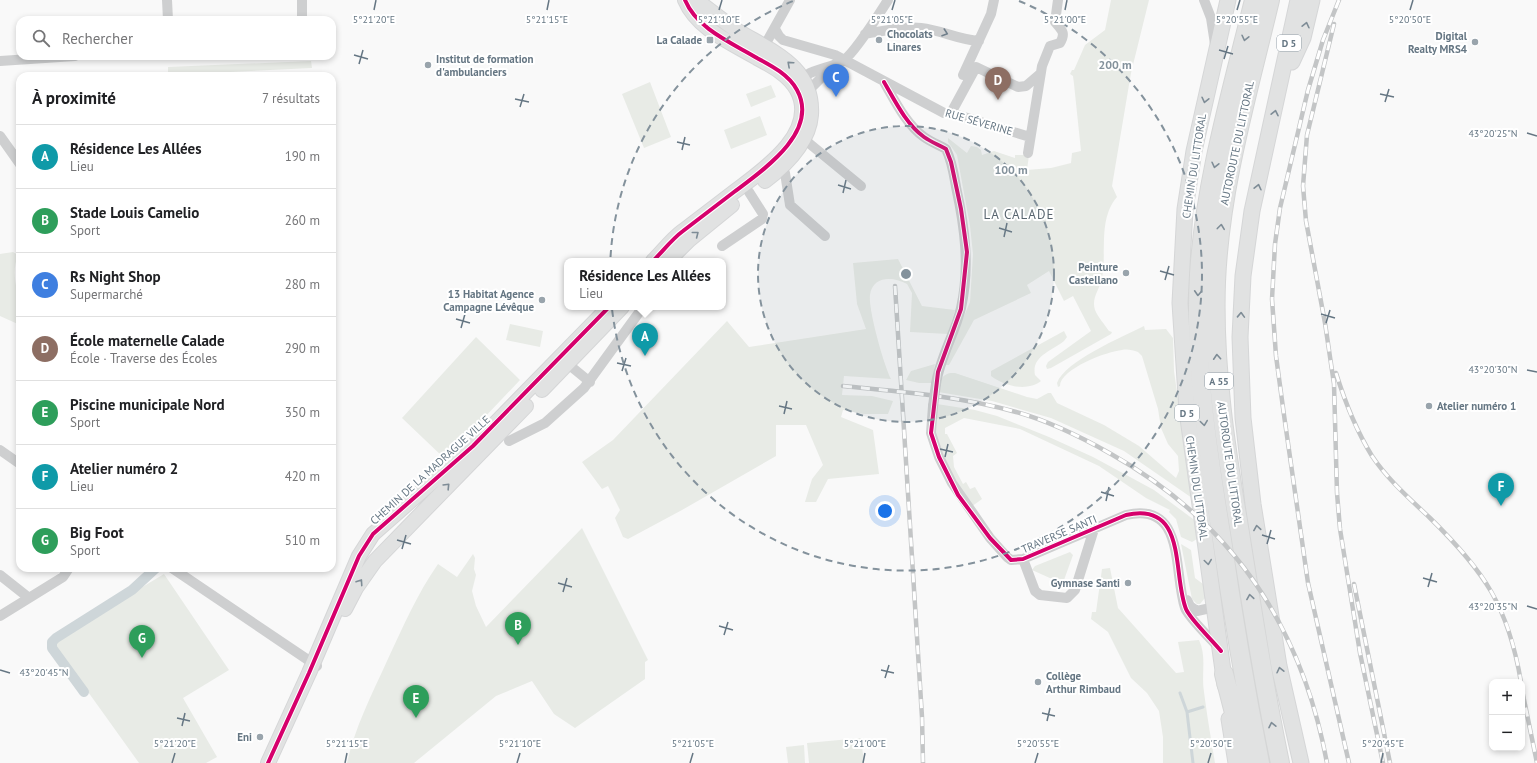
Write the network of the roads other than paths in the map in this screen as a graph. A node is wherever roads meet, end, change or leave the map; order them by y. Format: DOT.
graph roads {
  1 [pos="167,0"];
  2 [pos="302,0"];
  3 [pos="685,0"];
  4 [pos="696,0"];
  5 [pos="790,0"];
  6 [pos="888,0"];
  7 [pos="994,0"];
  8 [pos="1058,0"];
  9 [pos="1204,0"];
  10 [pos="1228,0"];
  11 [pos="1254,0"];
  12 [pos="1270,0"];
  13 [pos="1298,0"];
  14 [pos="1312,0"];
  15 [pos="168,16"];
  16 [pos="302,16"];
  17 [pos="775,28"];
  18 [pos="865,34"];
  19 [pos="979,41"];
  20 [pos="766,46"];
  21 [pos="757,58"];
  22 [pos="16,60"];
  23 [pos="0,61"];
  24 [pos="840,62"];
  25 [pos="1213,62"];
  26 [pos="1040,74"];
  27 [pos="884,82"];
  28 [pos="803,86"];
  29 [pos="1280,87"];
  30 [pos="947,113"];
  31 [pos="0,136"];
  32 [pos="800,136"];
  33 [pos="1030,137"];
  34 [pos="1028,153"];
  35 [pos="16,158"];
  36 [pos="778,165"];
  37 [pos="860,186"];
  38 [pos="749,192"];
  39 [pos="825,236"];
  40 [pos="676,245"];
  41 [pos="722,246"];
  42 [pos="657,258"];
  43 [pos="663,258"];
  44 [pos="670,258"];
  45 [pos="676,258"];
  46 [pos="606,310"];
  47 [pos="612,310"];
  48 [pos="619,310"];
  49 [pos="637,310"];
  50 [pos="592,324"];
  51 [pos="568,364"];
  52 [pos="590,382"];
  53 [pos="509,441"];
  54 [pos="0,450"];
  55 [pos="16,461"];
  56 [pos="383,524"];
  57 [pos="1094,529"];
  58 [pos="397,538"];
  59 [pos="1023,560"];
  60 [pos="66,572"];
  61 [pos="178,572"];
  62 [pos="0,575"];
  63 [pos="1182,591"];
  64 [pos="29,598"];
  65 [pos="1215,607"];
  66 [pos="0,616"];
  67 [pos="1221,651"];
  68 [pos="316,666"];
  69 [pos="1224,674"];
  70 [pos="268,763"];
  71 [pos="277,763"];
  72 [pos="1236,763"];
  73 [pos="1247,763"];
  74 [pos="1260,763"];
  75 [pos="1280,763"];
  76 [pos="1301,763"];
  1 -- 15 [label="street"];
  2 -- 16 [label="street"];
  3 -- 21 [label="street"];
  4 -- 20 [label="street"];
  5 -- 17 [label="street"];
  6 -- 18 [label="street"];
  7 -- 19 [label="street"];
  8 -- 26 [label="street"];
  9 -- 25 [label="street"];
  10 -- 25 [label="main road, CHEMIN DU LITTORAL / D 5"];
  11 -- 74 [label="highway, AUTOROUTE DU LITTORAL / A 55, one-way"];
  75 -- 12 [label="highway, AUTOROUTE DU LITTORAL / A 55, one-way"];
  13 -- 29 [label="main road, D 5"];
  29 -- 14 [label="main road, one-way"];
  17 -- 20 [label="street"];
  17 -- 24 [label="street"];
  18 -- 19 [label="street, one-way"];
  18 -- 24 [label="street"];
  19 -- 30 [label="street"];
  20 -- 21 [label="street"];
  28 -- 20 [label="street, one-way"];
  21 -- 28 [label="street"];
  22 -- 23 [label="street"];
  24 -- 27 [label="street, RUE SÉVERINE"];
  24 -- 28 [label="street"];
  24 -- 28 [label="street"];
  25 -- 65 [label="main road, CHEMIN DU LITTORAL / D 5, one-way"];
  26 -- 30 [label="street"];
  26 -- 33 [label="street"];
  27 -- 30 [label="street, RUE SÉVERINE"];
  27 -- 59 [label="street, TRAVERSE SANTI, bridge"];
  28 -- 32 [label="street"];
  76 -- 29 [label="main road, one-way"];
  30 -- 33 [label="street, RUE SÉVERINE"];
  31 -- 35 [label="street"];
  32 -- 36 [label="street"];
  32 -- 37 [label="street"];
  33 -- 34 [label="street"];
  36 -- 38 [label="street"];
  36 -- 39 [label="street"];
  36 -- 40 [label="street"];
  40 -- 38 [label="street, one-way"];
  38 -- 41 [label="street"];
  40 -- 42 [label="street"];
  40 -- 43 [label="street"];
  40 -- 44 [label="street"];
  40 -- 45 [label="street"];
  46 -- 50 [label="street, CHEMIN DE LA MADRAGUE VILLE"];
  47 -- 50 [label="street"];
  48 -- 51 [label="street, CHEMIN DE LA MADRAGUE VILLE"];
  49 -- 52 [label="street"];
  50 -- 51 [label="street"];
  50 -- 56 [label="street, CHEMIN DE LA MADRAGUE VILLE"];
  51 -- 52 [label="street"];
  58 -- 51 [label="street, CHEMIN DE LA MADRAGUE VILLE, one-way"];
  52 -- 53 [label="street"];
  54 -- 55 [label="street"];
  56 -- 58 [label="street"];
  56 -- 68 [label="street, CHEMIN DE LA MADRAGUE VILLE"];
  57 -- 59 [label="street, TRAVERSE SANTI"];
  57 -- 59 [label="street, TRAVERSE SANTI"];
  57 -- 63 [label="street, TRAVERSE SANTI"];
  68 -- 58 [label="street, CHEMIN DE LA MADRAGUE VILLE, one-way"];
  60 -- 64 [label="street"];
  61 -- 68 [label="street"];
  62 -- 64 [label="street"];
  63 -- 65 [label="street, TRAVERSE SANTI"];
  63 -- 67 [label="street, TRAVERSE SANTI"];
  64 -- 66 [label="street"];
  65 -- 67 [label="main road, CHEMIN DU LITTORAL / D 5"];
  67 -- 69 [label="main road, CHEMIN DU LITTORAL / D 5"];
  68 -- 70 [label="street, CHEMIN DE LA MADRAGUE VILLE"];
  68 -- 71 [label="street, CHEMIN DE LA MADRAGUE VILLE"];
  69 -- 72 [label="main road, CHEMIN DU LITTORAL / D 5"];
  69 -- 73 [label="highway"];
}
